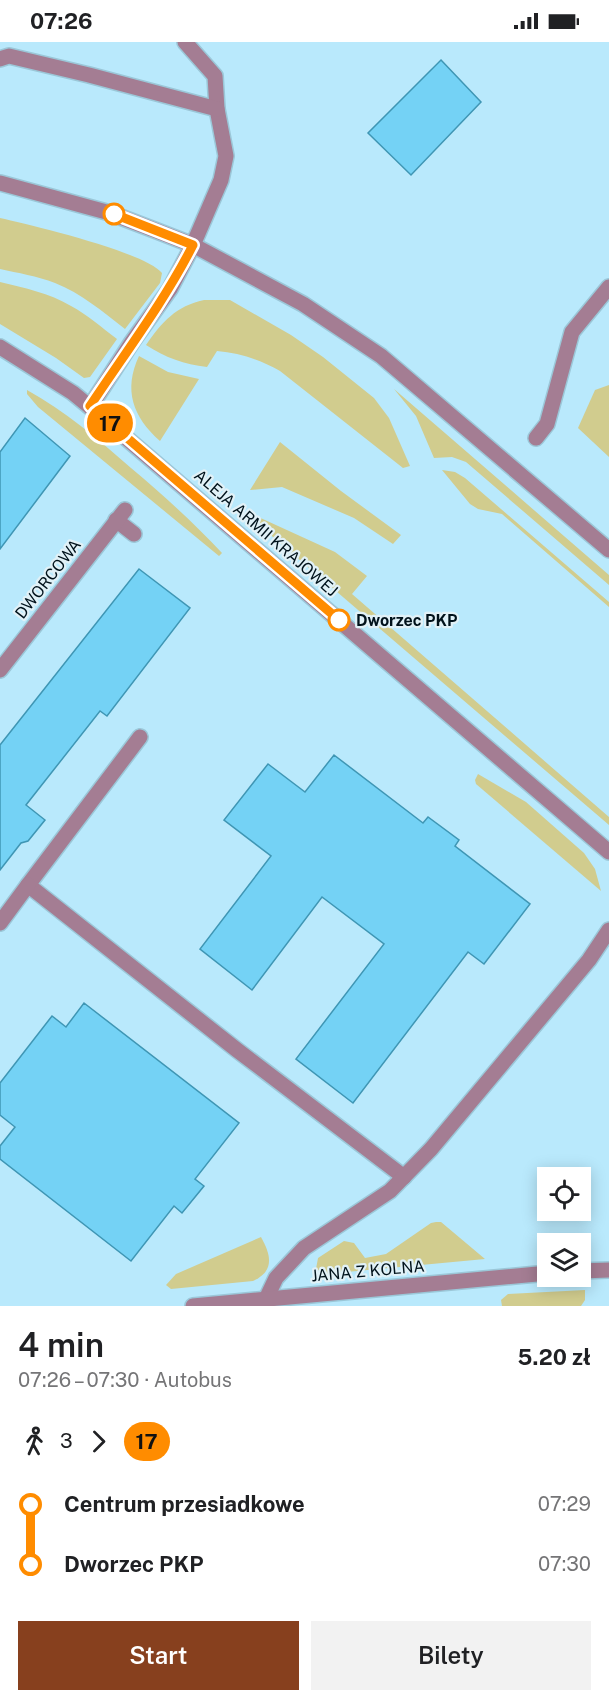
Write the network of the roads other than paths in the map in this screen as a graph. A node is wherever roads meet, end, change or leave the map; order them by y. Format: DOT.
graph roads {
  1 [pos="185,42"];
  2 [pos="0,59"];
  3 [pos="217,109"];
  4 [pos="0,183"];
  5 [pos="193,245"];
  6 [pos="609,287"];
  7 [pos="0,347"];
  8 [pos="90,406"];
  9 [pos="536,438"];
  10 [pos="134,534"];
  11 [pos="609,550"];
  12 [pos="0,670"];
  13 [pos="140,737"];
  14 [pos="609,852"];
  15 [pos="28,885"];
  16 [pos="0,922"];
  17 [pos="609,930"];
  18 [pos="404,1176"];
  19 [pos="609,1270"];
  20 [pos="591,1271"];
  21 [pos="537,1274"];
  22 [pos="266,1299"];
  23 [pos="193,1306"];
  1 -- 3 [label="street"];
  2 -- 3 [label="street"];
  3 -- 5 [label="street"];
  4 -- 5 [label="street"];
  5 -- 8 [label="street"];
  5 -- 11 [label="street"];
  6 -- 9 [label="street"];
  7 -- 8 [label="street, ALEJA ARMII KRAJOWEJ"];
  8 -- 14 [label="street, ALEJA ARMII KRAJOWEJ"];
  10 -- 12 [label="street, DWORCOWA"];
  13 -- 15 [label="street"];
  15 -- 16 [label="street"];
  15 -- 18 [label="street"];
  17 -- 18 [label="street"];
  18 -- 22 [label="street"];
  19 -- 20 [label="street"];
  21 -- 22 [label="street, JANA Z KOLNA"];
  22 -- 23 [label="street, JANA Z KOLNA"];
}
